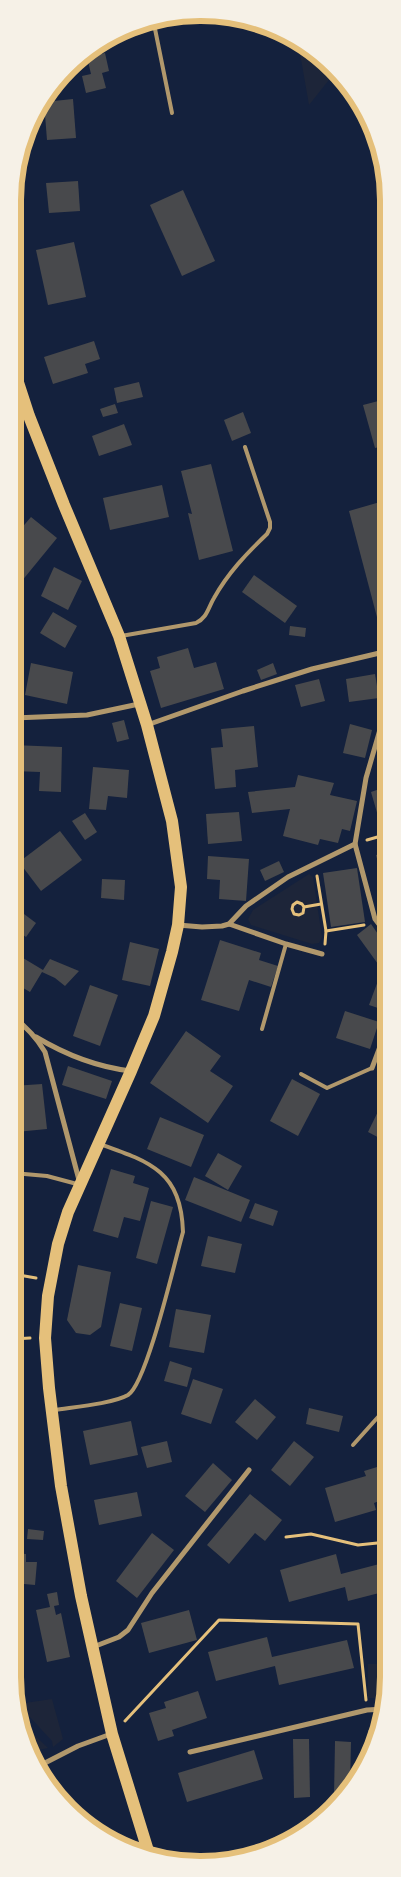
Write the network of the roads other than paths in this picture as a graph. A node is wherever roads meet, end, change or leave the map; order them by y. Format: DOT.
graph roads {
  1 [pos="155,27"];
  2 [pos="172,113"];
  3 [pos="21,391"];
  4 [pos="245,447"];
  5 [pos="119,636"];
  6 [pos="380,653"];
  7 [pos="140,704"];
  8 [pos="21,718"];
  9 [pos="147,725"];
  10 [pos="380,730"];
  11 [pos="354,844"];
  12 [pos="229,924"];
  13 [pos="178,925"];
  14 [pos="380,926"];
  15 [pos="286,944"];
  16 [pos="322,954"];
  17 [pos="21,1024"];
  18 [pos="262,1028"];
  19 [pos="36,1036"];
  20 [pos="380,1047"];
  21 [pos="372,1068"];
  22 [pos="131,1071"];
  23 [pos="301,1074"];
  24 [pos="98,1144"];
  25 [pos="21,1174"];
  26 [pos="80,1185"];
  27 [pos="51,1410"];
  28 [pos="380,1415"];
  29 [pos="353,1445"];
  30 [pos="249,1470"];
  31 [pos="92,1647"];
  32 [pos="376,1709"];
  33 [pos="112,1734"];
  34 [pos="190,1752"];
  35 [pos="44,1764"];
  36 [pos="147,1847"];
  1 -- 2 [label="lane"];
  3 -- 5 [label="main road"];
  4 -- 5 [label="lane"];
  5 -- 7 [label="main road"];
  6 -- 9 [label="street"];
  7 -- 8 [label="street"];
  7 -- 9 [label="main road"];
  9 -- 13 [label="main road"];
  10 -- 11 [label="street"];
  11 -- 12 [label="street"];
  11 -- 14 [label="street"];
  12 -- 13 [label="street"];
  12 -- 15 [label="street"];
  13 -- 22 [label="main road"];
  15 -- 16 [label="street"];
  15 -- 18 [label="lane"];
  17 -- 19 [label="street"];
  19 -- 22 [label="street"];
  19 -- 26 [label="street"];
  20 -- 21 [label="street"];
  21 -- 23 [label="lane"];
  22 -- 24 [label="main road"];
  24 -- 26 [label="main road"];
  24 -- 27 [label="lane"];
  25 -- 26 [label="lane"];
  26 -- 27 [label="main road"];
  27 -- 31 [label="main road"];
  28 -- 29 [label="lane"];
  30 -- 31 [label="street"];
  31 -- 33 [label="main road"];
  32 -- 34 [label="street"];
  33 -- 35 [label="street"];
  33 -- 36 [label="main road"];
}
